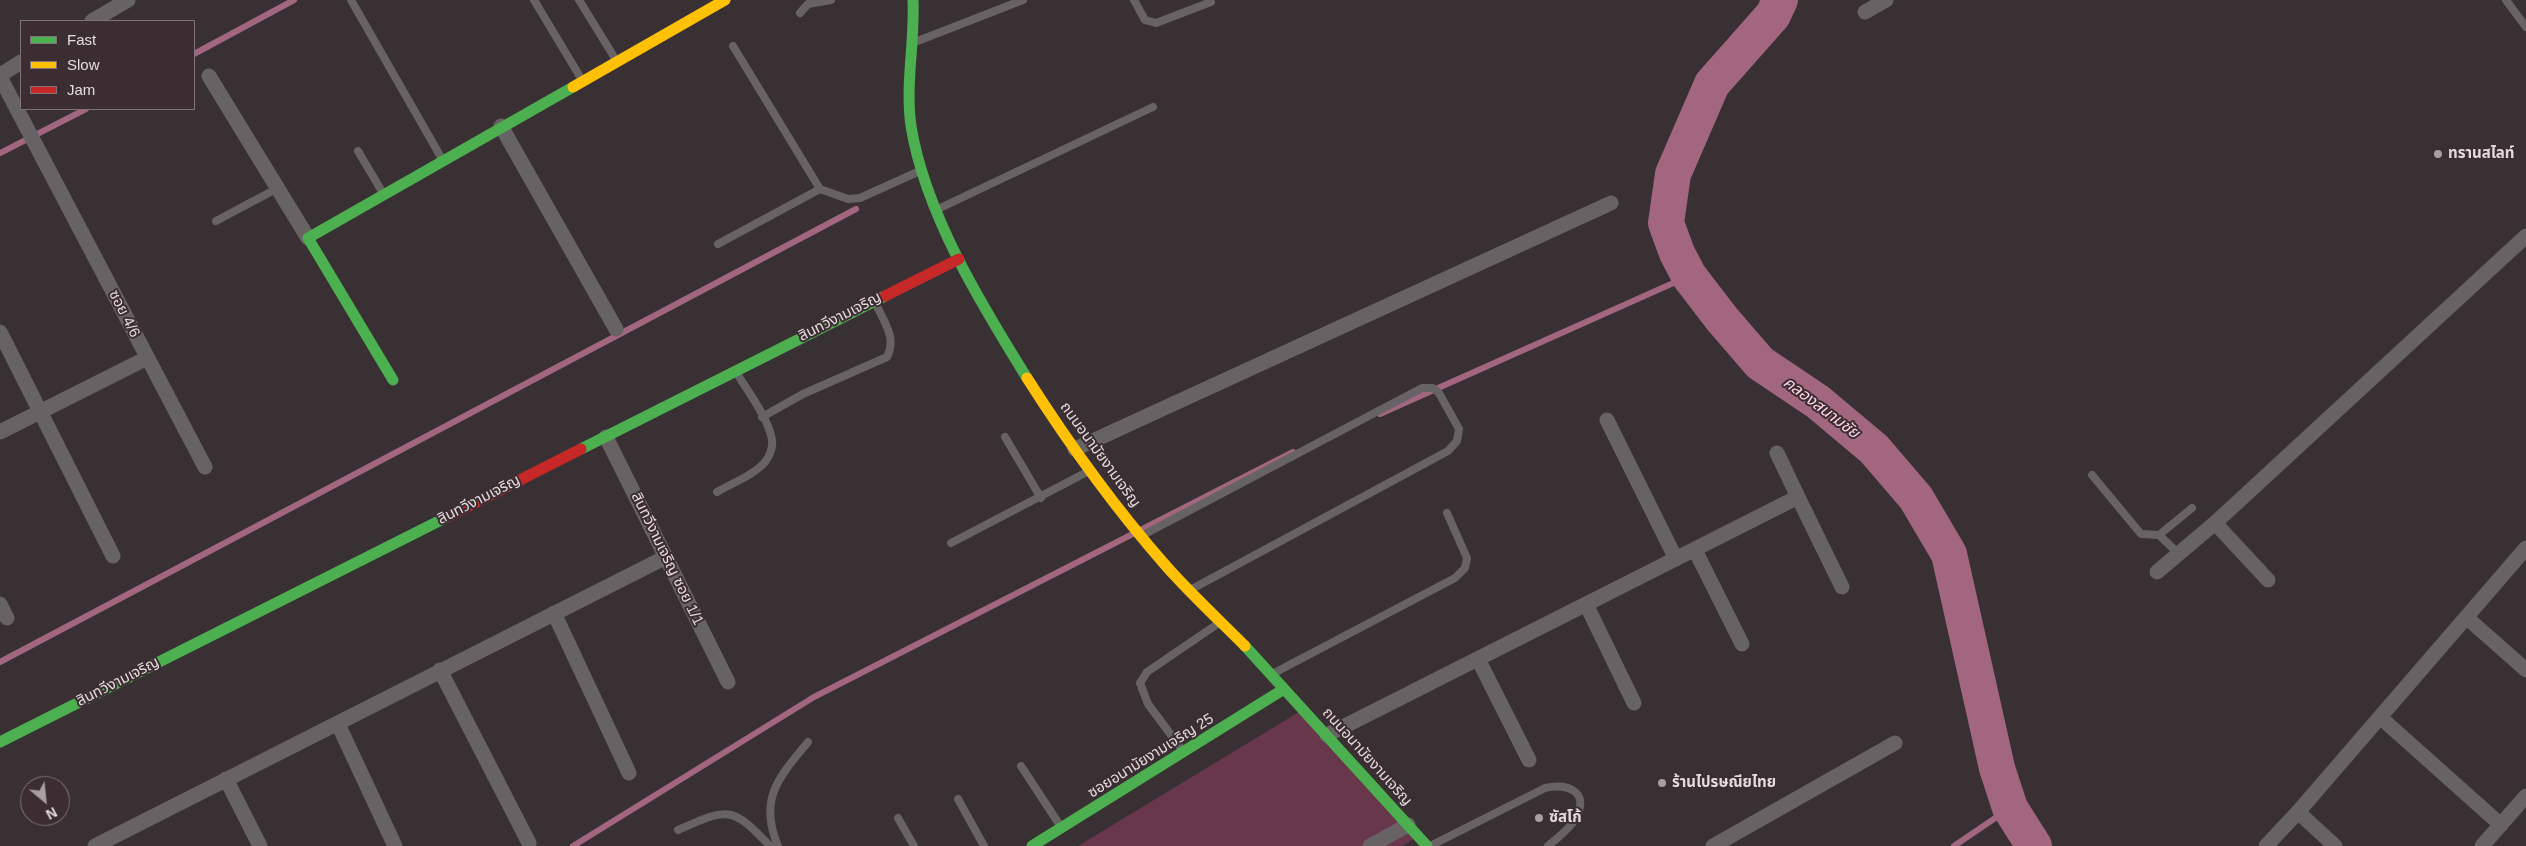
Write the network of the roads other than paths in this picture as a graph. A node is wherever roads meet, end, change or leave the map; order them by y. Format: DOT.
graph roads {
  1 [pos="128,0"];
  2 [pos="351,0"];
  3 [pos="534,0"];
  4 [pos="579,0"];
  5 [pos="831,0"];
  6 [pos="914,0"];
  7 [pos="1023,0"];
  8 [pos="1134,0"];
  9 [pos="1886,0"];
  10 [pos="2506,0"];
  11 [pos="720,1"];
  12 [pos="1211,2"];
  13 [pos="800,12"];
  14 [pos="1865,12"];
  15 [pos="94,20"];
  16 [pos="2526,27"];
  17 [pos="914,42"];
  18 [pos="733,46"];
  19 [pos="617,61"];
  20 [pos="20,63"];
  21 [pos="0,76"];
  22 [pos="209,76"];
  23 [pos="583,81"];
  24 [pos="1153,107"];
  25 [pos="501,126"];
  26 [pos="358,151"];
  27 [pos="442,160"];
  28 [pos="923,170"];
  29 [pos="278,188"];
  30 [pos="820,189"];
  31 [pos="384,195"];
  32 [pos="1611,203"];
  33 [pos="937,210"];
  34 [pos="216,221"];
  35 [pos="2526,236"];
  36 [pos="308,238"];
  37 [pos="718,244"];
  38 [pos="959,259"];
  39 [pos="874,300"];
  40 [pos="616,329"];
  41 [pos="0,332"];
  42 [pos="147,358"];
  43 [pos="735,370"];
  44 [pos="392,380"];
  45 [pos="40,412"];
  46 [pos="762,417"];
  47 [pos="1608,420"];
  48 [pos="0,432"];
  49 [pos="606,437"];
  50 [pos="1005,437"];
  51 [pos="1075,450"];
  52 [pos="1777,453"];
  53 [pos="205,466"];
  54 [pos="1090,470"];
  55 [pos="2092,475"];
  56 [pos="717,492"];
  57 [pos="1798,497"];
  58 [pos="1040,498"];
  59 [pos="2192,508"];
  60 [pos="1447,513"];
  61 [pos="2215,523"];
  62 [pos="1142,536"];
  63 [pos="2159,536"];
  64 [pos="951,543"];
  65 [pos="2526,548"];
  66 [pos="1695,550"];
  67 [pos="2179,554"];
  68 [pos="113,556"];
  69 [pos="666,557"];
  70 [pos="1676,559"];
  71 [pos="2157,572"];
  72 [pos="2268,580"];
  73 [pos="1842,587"];
  74 [pos="1190,591"];
  75 [pos="0,604"];
  76 [pos="1586,604"];
  77 [pos="554,612"];
  78 [pos="2466,617"];
  79 [pos="7,618"];
  80 [pos="1220,622"];
  81 [pos="1742,644"];
  82 [pos="1478,660"];
  83 [pos="440,670"];
  84 [pos="2526,670"];
  85 [pos="1272,674"];
  86 [pos="728,682"];
  87 [pos="1284,689"];
  88 [pos="1634,703"];
  89 [pos="2380,717"];
  90 [pos="338,724"];
  91 [pos="1327,735"];
  92 [pos="0,742"];
  93 [pos="808,742"];
  94 [pos="1895,743"];
  95 [pos="1184,753"];
  96 [pos="1529,760"];
  97 [pos="1021,766"];
  98 [pos="629,773"];
  99 [pos="226,779"];
  100 [pos="2526,796"];
  101 [pos="958,799"];
  102 [pos="2298,812"];
  103 [pos="898,818"];
  104 [pos="1408,824"];
  105 [pos="2501,825"];
  106 [pos="1062,828"];
  107 [pos="678,830"];
  108 [pos="117,841"];
  109 [pos="530,843"];
  110 [pos="95,846"];
  111 [pos="260,846"];
  112 [pos="395,846"];
  113 [pos="770,846"];
  114 [pos="778,846"];
  115 [pos="914,846"];
  116 [pos="984,846"];
  117 [pos="1032,846"];
  118 [pos="1370,846"];
  119 [pos="1429,846"];
  120 [pos="1548,846"];
  121 [pos="1713,846"];
  122 [pos="2266,846"];
  123 [pos="2336,846"];
  124 [pos="2482,846"];
  1 -- 15 [label="street"];
  2 -- 27 [label="lane"];
  3 -- 23 [label="lane"];
  4 -- 19 [label="lane"];
  5 -- 13 [label="lane"];
  6 -- 17 [label="street, ถนนอนามัยงามเจริญ"];
  7 -- 17 [label="lane"];
  8 -- 12 [label="lane"];
  9 -- 14 [label="street"];
  10 -- 16 [label="lane"];
  11 -- 19 [label="street"];
  17 -- 28 [label="street, ถนนอนามัยงามเจริญ"];
  18 -- 30 [label="lane"];
  19 -- 23 [label="street"];
  20 -- 21 [label="street"];
  21 -- 42 [label="street, ซอย 4/6"];
  22 -- 29 [label="street"];
  23 -- 25 [label="street"];
  24 -- 33 [label="lane"];
  25 -- 27 [label="street"];
  25 -- 40 [label="street"];
  26 -- 31 [label="lane"];
  27 -- 31 [label="street"];
  28 -- 30 [label="lane"];
  28 -- 33 [label="street, ถนนอนามัยงามเจริญ"];
  29 -- 34 [label="lane"];
  29 -- 36 [label="street"];
  30 -- 37 [label="lane"];
  31 -- 36 [label="street"];
  32 -- 51 [label="street"];
  33 -- 38 [label="street, ถนนอนามัยงามเจริญ"];
  35 -- 61 [label="street"];
  36 -- 44 [label="street"];
  38 -- 39 [label="street, สินทวีงามเจริญ"];
  38 -- 51 [label="street, ถนนอนามัยงามเจริญ"];
  39 -- 43 [label="street, สินทวีงามเจริญ"];
  39 -- 46 [label="lane"];
  41 -- 45 [label="street"];
  42 -- 45 [label="street"];
  42 -- 53 [label="street, ซอย 4/6"];
  43 -- 46 [label="lane"];
  43 -- 49 [label="street, สินทวีงามเจริญ"];
  45 -- 48 [label="street"];
  45 -- 68 [label="street"];
  46 -- 56 [label="lane"];
  47 -- 70 [label="street"];
  49 -- 69 [label="street, สินทวีงามเจริญ ซอย 1/1"];
  49 -- 92 [label="street, สินทวีงามเจริญ"];
  50 -- 58 [label="lane"];
  51 -- 54 [label="street, ถนนอนามัยงามเจริญ"];
  52 -- 57 [label="street"];
  54 -- 58 [label="lane"];
  54 -- 62 [label="street, ถนนอนามัยงามเจริญ"];
  55 -- 63 [label="lane"];
  57 -- 66 [label="street"];
  57 -- 73 [label="street"];
  58 -- 64 [label="lane"];
  59 -- 63 [label="lane"];
  60 -- 85 [label="lane"];
  61 -- 67 [label="street"];
  61 -- 72 [label="street"];
  62 -- 74 [label="street, ถนนอนามัยงามเจริญ"];
  62 -- 74 [label="lane"];
  63 -- 67 [label="lane"];
  65 -- 78 [label="street"];
  66 -- 70 [label="street"];
  66 -- 81 [label="street"];
  67 -- 71 [label="street"];
  69 -- 77 [label="street"];
  69 -- 86 [label="street, สินทวีงามเจริญ ซอย 1/1"];
  70 -- 76 [label="street"];
  74 -- 80 [label="street, ถนนอนามัยงามเจริญ"];
  75 -- 79 [label="street"];
  76 -- 82 [label="street"];
  76 -- 88 [label="street"];
  77 -- 83 [label="street"];
  77 -- 98 [label="street"];
  78 -- 84 [label="street"];
  78 -- 89 [label="street"];
  80 -- 85 [label="street, ถนนอนามัยงามเจริญ"];
  80 -- 95 [label="lane"];
  82 -- 91 [label="street"];
  82 -- 96 [label="street"];
  83 -- 90 [label="street"];
  83 -- 109 [label="street"];
  85 -- 87 [label="street, ถนนอนามัยงามเจริญ"];
  87 -- 91 [label="street, ถนนอนามัยงามเจริญ"];
  87 -- 95 [label="street, ซอยอนามัยงามเจริญ 25"];
  89 -- 102 [label="street"];
  89 -- 105 [label="street"];
  90 -- 99 [label="street"];
  90 -- 112 [label="street"];
  91 -- 104 [label="street, ถนนอนามัยงามเจริญ"];
  93 -- 114 [label="lane"];
  94 -- 121 [label="street"];
  95 -- 106 [label="street, ซอยอนามัยงามเจริญ 25"];
  97 -- 106 [label="lane"];
  99 -- 108 [label="street"];
  99 -- 111 [label="street"];
  100 -- 105 [label="street"];
  101 -- 116 [label="lane"];
  102 -- 122 [label="street"];
  102 -- 123 [label="street"];
  103 -- 115 [label="lane"];
  104 -- 118 [label="street"];
  104 -- 119 [label="street, ถนนอนามัยงามเจริญ"];
  105 -- 124 [label="street"];
  106 -- 117 [label="street, ซอยอนามัยงามเจริญ 25"];
  107 -- 113 [label="lane"];
  108 -- 110 [label="street"];
  119 -- 120 [label="lane"];
}
